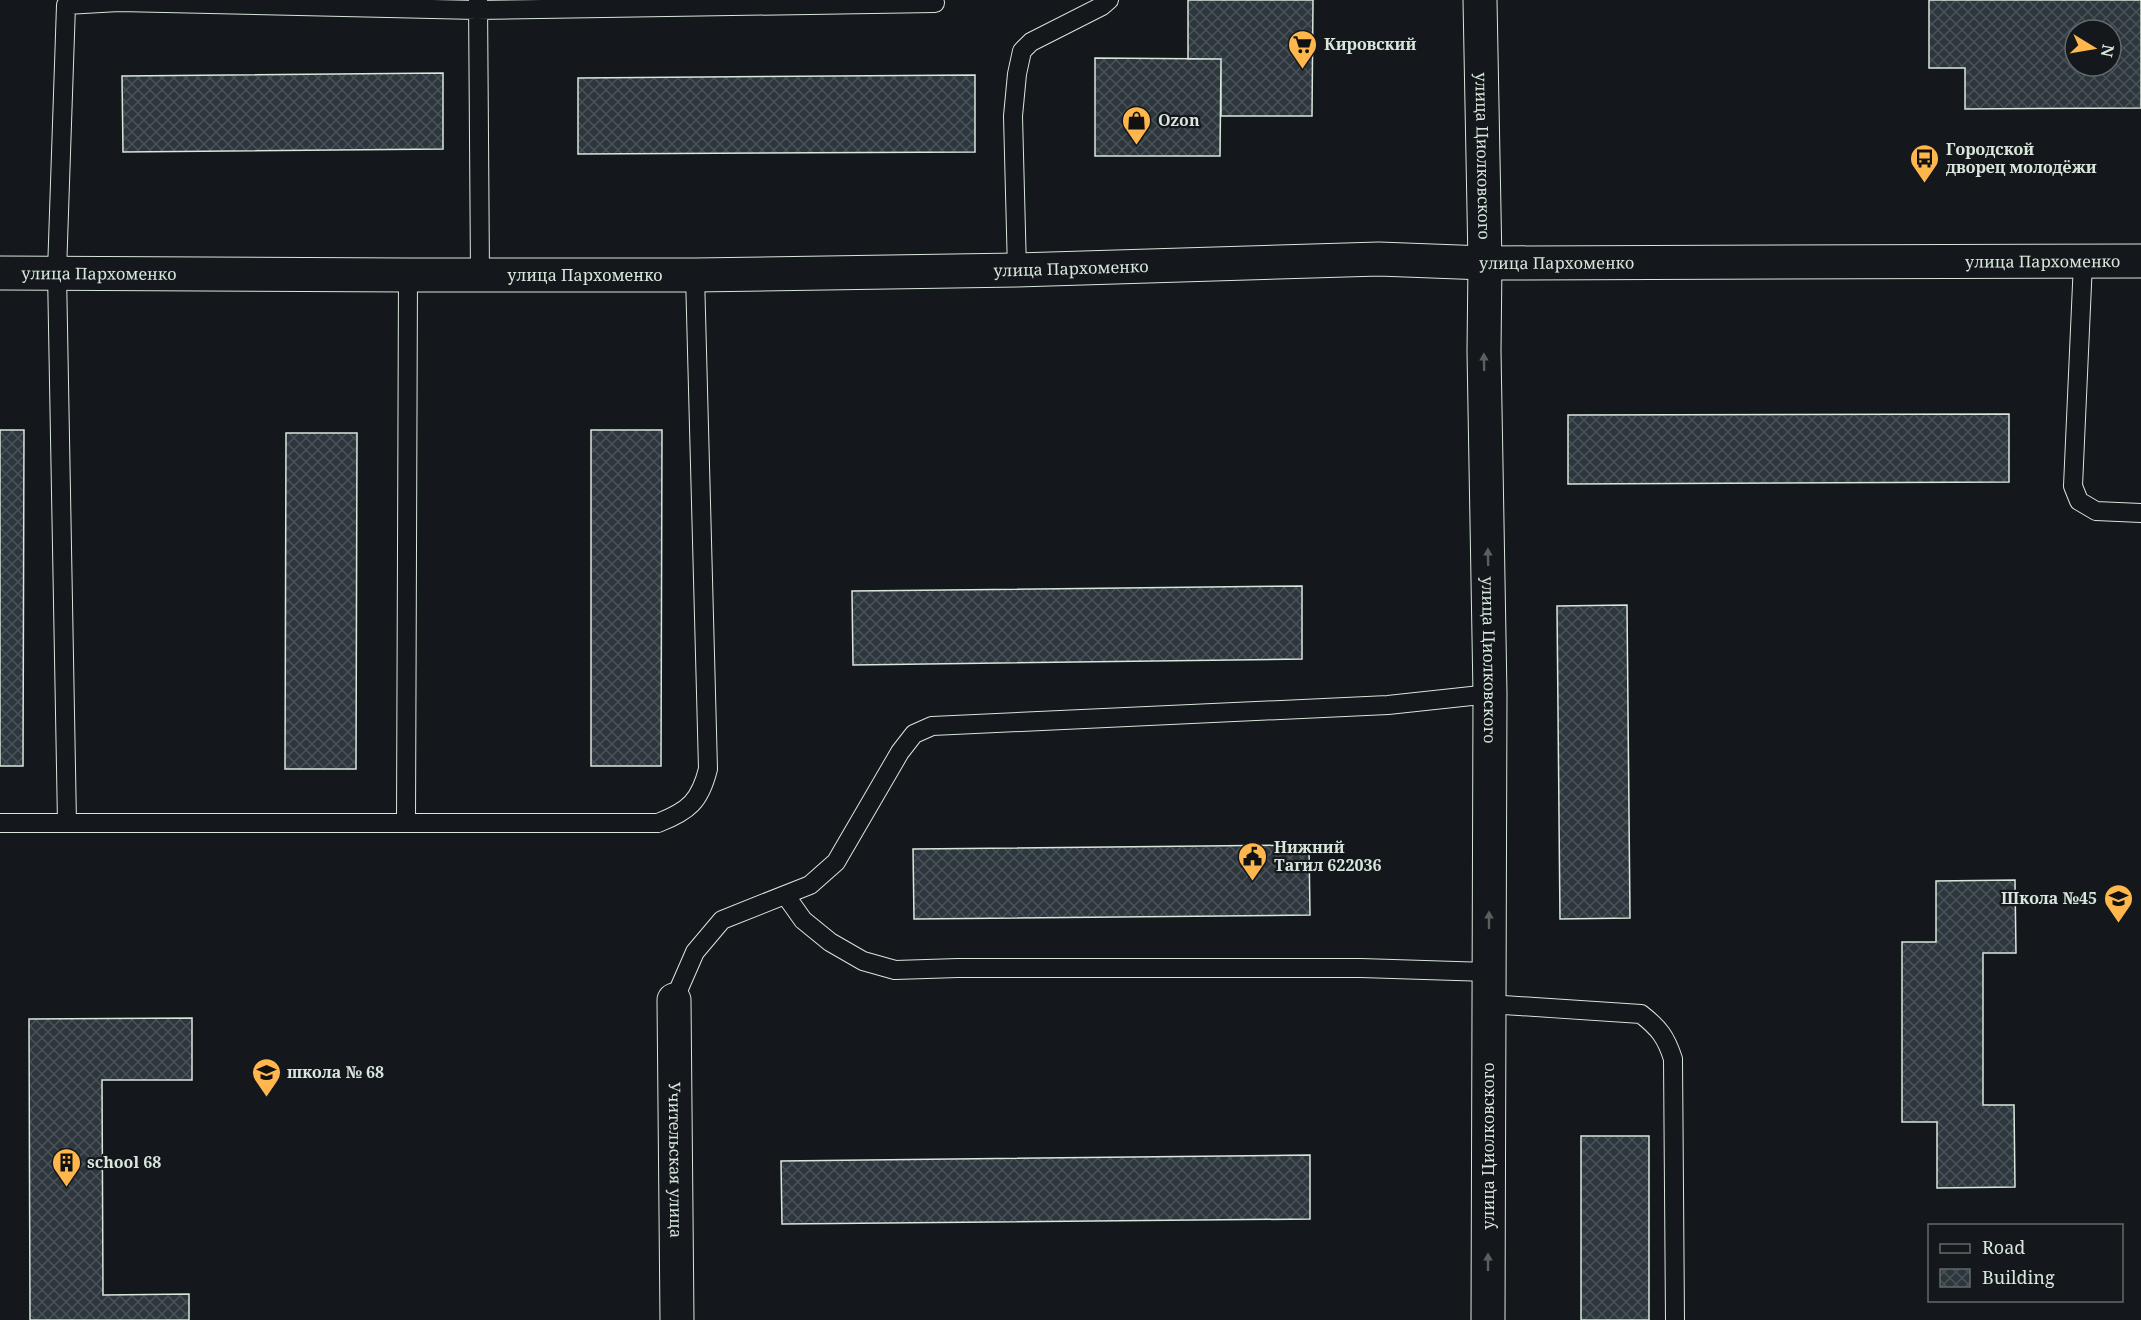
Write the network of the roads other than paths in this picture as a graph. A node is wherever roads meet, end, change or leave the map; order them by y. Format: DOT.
graph roads {
  1 [pos="1109,0"];
  2 [pos="1480,0"];
  3 [pos="66,3"];
  4 [pos="935,3"];
  5 [pos="478,5"];
  6 [pos="2141,261"];
  7 [pos="2084,262"];
  8 [pos="1485,263"];
  9 [pos="1017,270"];
  10 [pos="57,272"];
  11 [pos="0,273"];
  12 [pos="408,275"];
  13 [pos="480,275"];
  14 [pos="695,275"];
  15 [pos="2141,513"];
  16 [pos="1490,694"];
  17 [pos="0,823"];
  18 [pos="67,824"];
  19 [pos="406,824"];
  20 [pos="786,896"];
  21 [pos="1488,972"];
  22 [pos="674,1000"];
  23 [pos="1488,1004"];
  24 [pos="677,1320"];
  25 [pos="1488,1320"];
  26 [pos="1675,1320"];
  1 -- 9 [label="lane"];
  2 -- 8 [label="main road, улица Циолковского"];
  3 -- 5 [label="lane"];
  3 -- 10 [label="lane"];
  4 -- 5 [label="lane"];
  5 -- 13 [label="lane"];
  6 -- 7 [label="main road, улица Пархоменко"];
  7 -- 8 [label="main road, улица Пархоменко"];
  7 -- 15 [label="lane"];
  8 -- 9 [label="main road, улица Пархоменко"];
  16 -- 8 [label="main road, улица Циолковского, one-way"];
  9 -- 14 [label="main road, улица Пархоменко"];
  10 -- 11 [label="main road, улица Пархоменко"];
  10 -- 12 [label="main road, улица Пархоменко"];
  10 -- 18 [label="lane"];
  12 -- 13 [label="main road, улица Пархоменко"];
  12 -- 19 [label="lane"];
  13 -- 14 [label="main road, улица Пархоменко"];
  14 -- 19 [label="lane"];
  16 -- 20 [label="lane"];
  21 -- 16 [label="main road, улица Циолковского, one-way"];
  17 -- 18 [label="lane"];
  18 -- 19 [label="lane"];
  20 -- 21 [label="lane"];
  20 -- 22 [label="lane"];
  21 -- 23 [label="main road, улица Циолковского"];
  22 -- 24 [label="main road, Учительская улица"];
  25 -- 23 [label="main road, улица Циолковского, one-way"];
  23 -- 26 [label="lane"];
}
